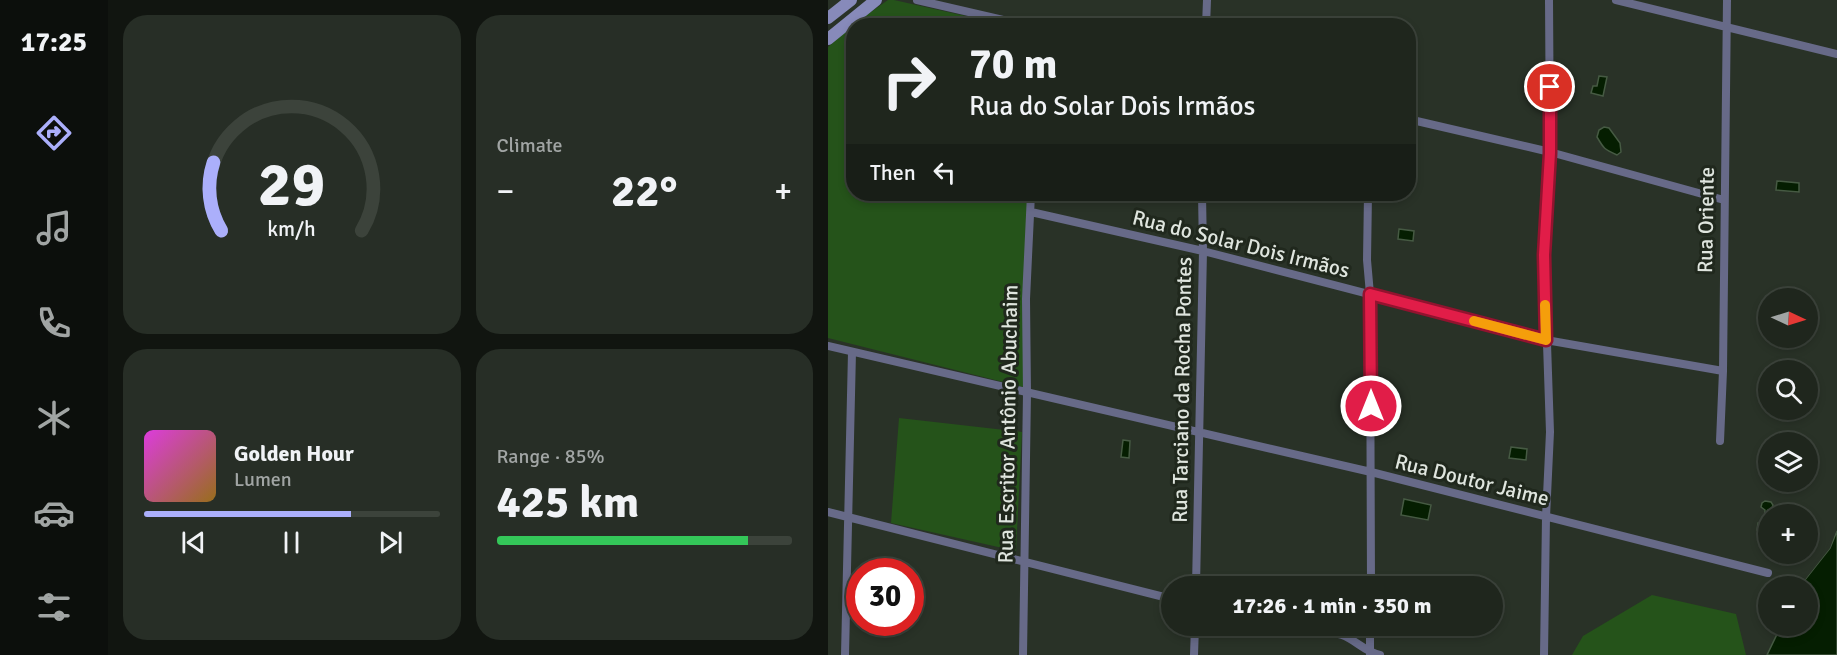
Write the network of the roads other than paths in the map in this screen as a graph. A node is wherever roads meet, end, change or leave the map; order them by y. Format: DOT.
graph roads {
  1 [pos="851,0"];
  2 [pos="876,0"];
  3 [pos="917,0"];
  4 [pos="1207,0"];
  5 [pos="1549,0"];
  6 [pos="1616,0"];
  7 [pos="1727,0"];
  8 [pos="828,18"];
  9 [pos="854,18"];
  10 [pos="995,18"];
  11 [pos="1206,18"];
  12 [pos="846,24"];
  13 [pos="1726,27"];
  14 [pos="828,39"];
  15 [pos="1837,54"];
  16 [pos="1416,121"];
  17 [pos="1550,153"];
  18 [pos="1724,200"];
  19 [pos="1031,201"];
  20 [pos="1202,201"];
  21 [pos="1368,201"];
  22 [pos="1031,212"];
  23 [pos="1203,251"];
  24 [pos="1370,294"];
  25 [pos="1546,340"];
  26 [pos="828,346"];
  27 [pos="852,352"];
  28 [pos="1723,371"];
  29 [pos="1027,393"];
  30 [pos="1198,432"];
  31 [pos="1720,441"];
  32 [pos="1371,472"];
  33 [pos="828,512"];
  34 [pos="849,517"];
  35 [pos="1546,517"];
  36 [pos="1024,561"];
  37 [pos="1767,573"];
  38 [pos="1196,576"];
  39 [pos="1371,576"];
  40 [pos="1161,596"];
  41 [pos="1195,636"];
  42 [pos="1344,636"];
  43 [pos="1370,636"];
  44 [pos="1370,654"];
  45 [pos="845,655"];
  46 [pos="1023,655"];
  47 [pos="1194,655"];
  48 [pos="1380,655"];
  49 [pos="1544,655"];
  1 -- 8 [label="main road"];
  2 -- 9 [label="main road"];
  3 -- 10 [label="street"];
  4 -- 11 [label="street"];
  5 -- 17 [label="street"];
  6 -- 13 [label="street"];
  7 -- 13 [label="street, Rua Oriente"];
  12 -- 14 [label="main road"];
  13 -- 15 [label="street"];
  13 -- 18 [label="street, Rua Oriente"];
  16 -- 17 [label="street"];
  17 -- 18 [label="street"];
  17 -- 25 [label="street"];
  18 -- 28 [label="street, Rua Oriente"];
  19 -- 22 [label="street, Rua Escritor Antônio Abuchaim"];
  20 -- 23 [label="street, Rua Tarciano da Rocha Pontes"];
  21 -- 24 [label="street"];
  22 -- 23 [label="street, Rua do Solar Dois Irmãos"];
  22 -- 29 [label="street, Rua Escritor Antônio Abuchaim"];
  23 -- 24 [label="street, Rua do Solar Dois Irmãos"];
  23 -- 30 [label="street, Rua Tarciano da Rocha Pontes"];
  24 -- 25 [label="street, Rua do Solar Dois Irmãos"];
  24 -- 32 [label="street"];
  25 -- 28 [label="street, Rua do Solar Dois Irmãos"];
  25 -- 35 [label="street"];
  26 -- 27 [label="street, Rua Doutor Jaime"];
  27 -- 29 [label="street, Rua Doutor Jaime"];
  27 -- 34 [label="street"];
  28 -- 31 [label="street, Rua Oriente"];
  29 -- 30 [label="street, Rua Doutor Jaime"];
  29 -- 36 [label="street, Rua Escritor Antônio Abuchaim"];
  30 -- 32 [label="street, Rua Doutor Jaime"];
  30 -- 38 [label="street, Rua Tarciano da Rocha Pontes"];
  32 -- 35 [label="street, Rua Doutor Jaime"];
  32 -- 39 [label="street"];
  33 -- 34 [label="street"];
  34 -- 36 [label="street"];
  34 -- 45 [label="street"];
  35 -- 37 [label="street, Rua Doutor Jaime"];
  35 -- 49 [label="street"];
  36 -- 40 [label="street"];
  36 -- 46 [label="street, Rua Escritor Antônio Abuchaim"];
  41 -- 47 [label="street"];
  42 -- 44 [label="street"];
  43 -- 44 [label="street"];
  44 -- 48 [label="street"];
}
